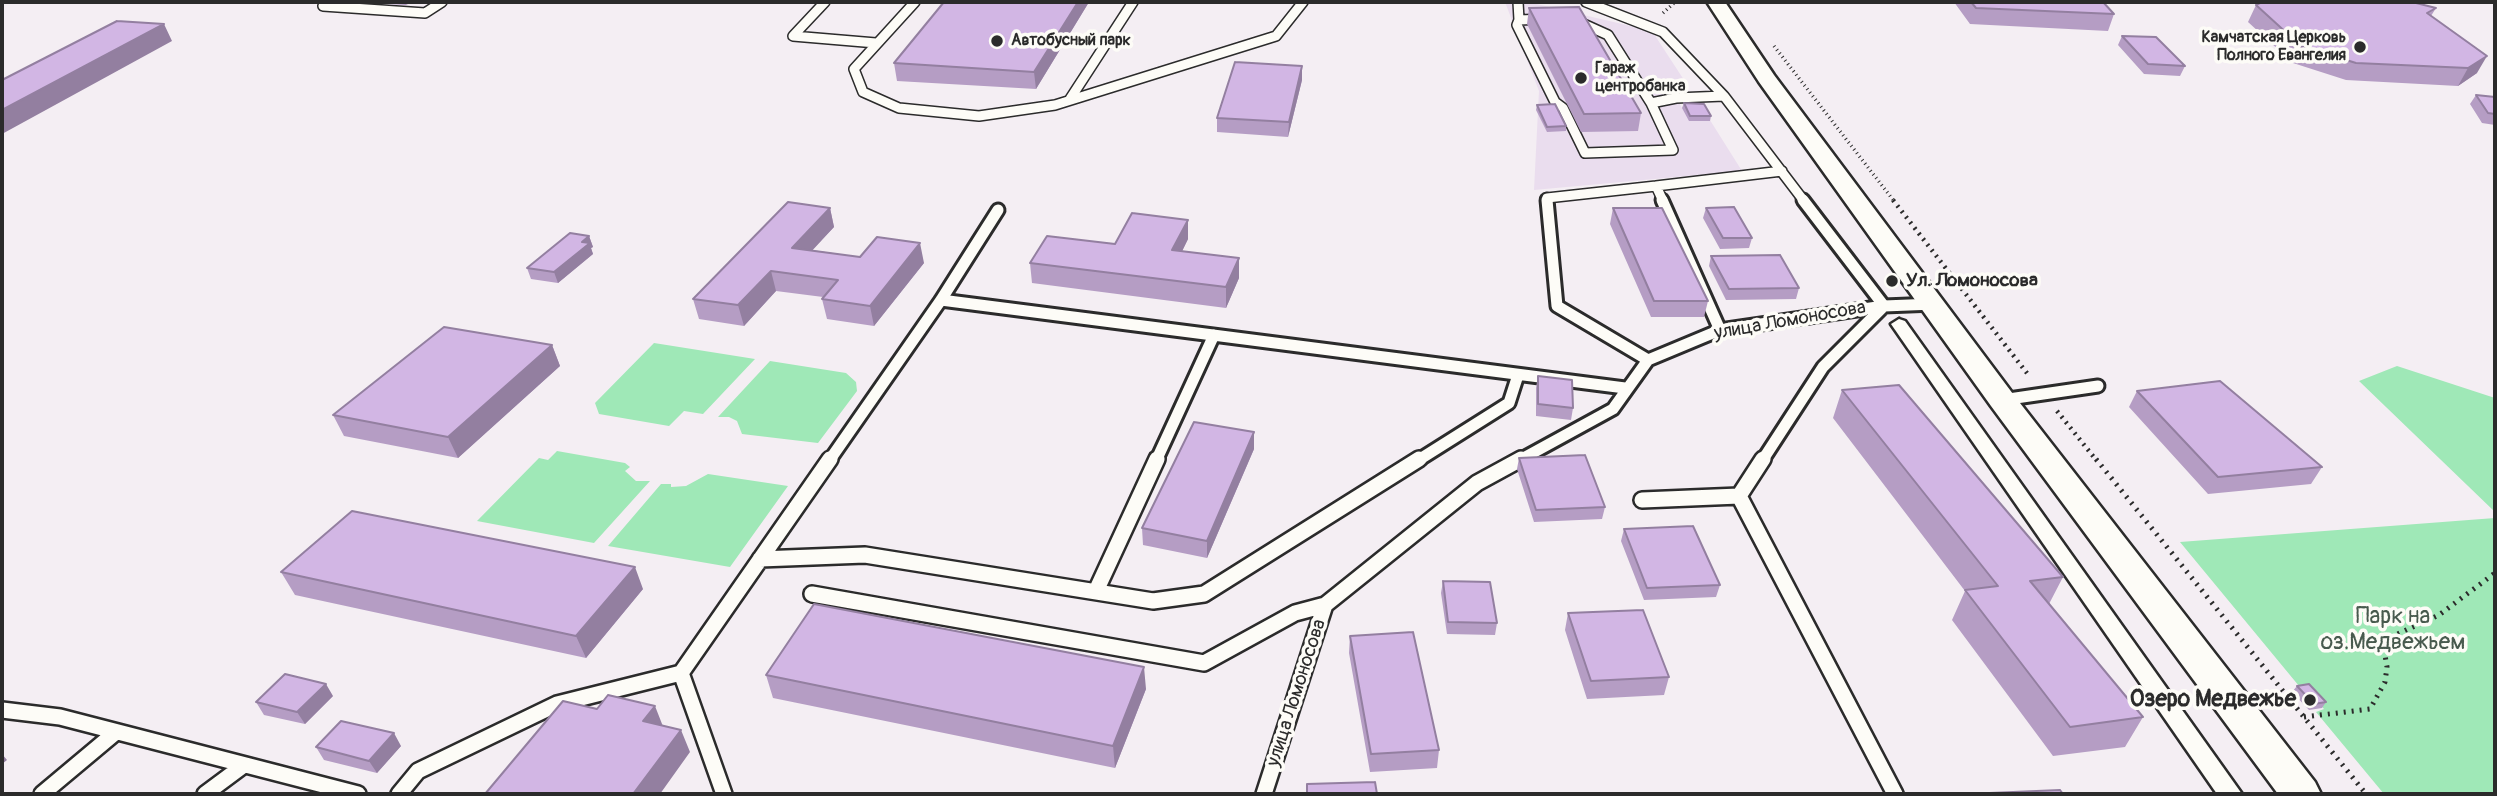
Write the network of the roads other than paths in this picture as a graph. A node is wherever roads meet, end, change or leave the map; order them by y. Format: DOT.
graph roads {
  1 [pos="330,2"];
  2 [pos="442,2"];
  3 [pos="825,2"];
  4 [pos="915,2"];
  5 [pos="1133,2"];
  6 [pos="1303,2"];
  7 [pos="1518,2"];
  8 [pos="1587,2"];
  9 [pos="1716,2"];
  10 [pos="1520,19"];
  11 [pos="1553,19"];
  12 [pos="1564,19"];
  13 [pos="876,43"];
  14 [pos="1724,96"];
  15 [pos="1070,99"];
  16 [pos="1651,103"];
  17 [pos="1782,171"];
  18 [pos="1656,186"];
  19 [pos="998,210"];
  20 [pos="941,300"];
  21 [pos="1934,304"];
  22 [pos="1884,306"];
  23 [pos="1899,324"];
  24 [pos="1720,330"];
  25 [pos="1214,335"];
  26 [pos="1648,360"];
  27 [pos="1518,375"];
  28 [pos="2098,386"];
  29 [pos="1625,388"];
  30 [pos="2002,400"];
  31 [pos="1739,496"];
  32 [pos="1642,500"];
  33 [pos="760,559"];
  34 [pos="1096,591"];
  35 [pos="812,594"];
  36 [pos="1325,605"];
  37 [pos="681,673"];
  38 [pos="2,710"];
  39 [pos="116,732"];
  40 [pos="244,765"];
  41 [pos="42,794"];
  42 [pos="205,794"];
  43 [pos="358,794"];
  44 [pos="400,794"];
  45 [pos="724,794"];
  46 [pos="1264,794"];
  47 [pos="1895,794"];
  48 [pos="2230,794"];
  49 [pos="2301,794"];
  1 -- 2 [label="lane"];
  3 -- 13 [label="lane"];
  4 -- 13 [label="lane"];
  5 -- 15 [label="lane"];
  6 -- 15 [label="lane"];
  7 -- 10 [label="lane"];
  8 -- 14 [label="lane"];
  9 -- 21 [label="street"];
  10 -- 11 [label="lane"];
  10 -- 16 [label="lane"];
  12 -- 16 [label="lane"];
  13 -- 15 [label="lane"];
  14 -- 16 [label="lane"];
  14 -- 17 [label="lane"];
  17 -- 18 [label="lane"];
  17 -- 22 [label="lane"];
  18 -- 24 [label="lane"];
  18 -- 26 [label="lane"];
  19 -- 20 [label="lane"];
  20 -- 25 [label="lane"];
  20 -- 33 [label="lane"];
  21 -- 22 [label="lane"];
  21 -- 30 [label="street"];
  22 -- 24 [label="lane, улица Ломоносова"];
  22 -- 31 [label="lane, улица Ломоносова"];
  23 -- 48 [label="street"];
  24 -- 26 [label="lane, улица Ломоносова"];
  25 -- 27 [label="lane"];
  25 -- 34 [label="lane"];
  26 -- 29 [label="lane, улица Ломоносова"];
  27 -- 29 [label="lane"];
  27 -- 34 [label="lane"];
  28 -- 30 [label="lane"];
  29 -- 36 [label="lane, улица Ломоносова"];
  30 -- 49 [label="street"];
  31 -- 32 [label="lane"];
  31 -- 47 [label="lane"];
  33 -- 34 [label="lane"];
  33 -- 37 [label="lane"];
  35 -- 36 [label="lane"];
  36 -- 46 [label="lane, улица Ломоносова"];
  37 -- 44 [label="lane"];
  37 -- 45 [label="lane"];
  38 -- 39 [label="lane"];
  39 -- 40 [label="lane"];
  39 -- 41 [label="lane"];
  40 -- 42 [label="lane"];
  40 -- 43 [label="lane"];
}
